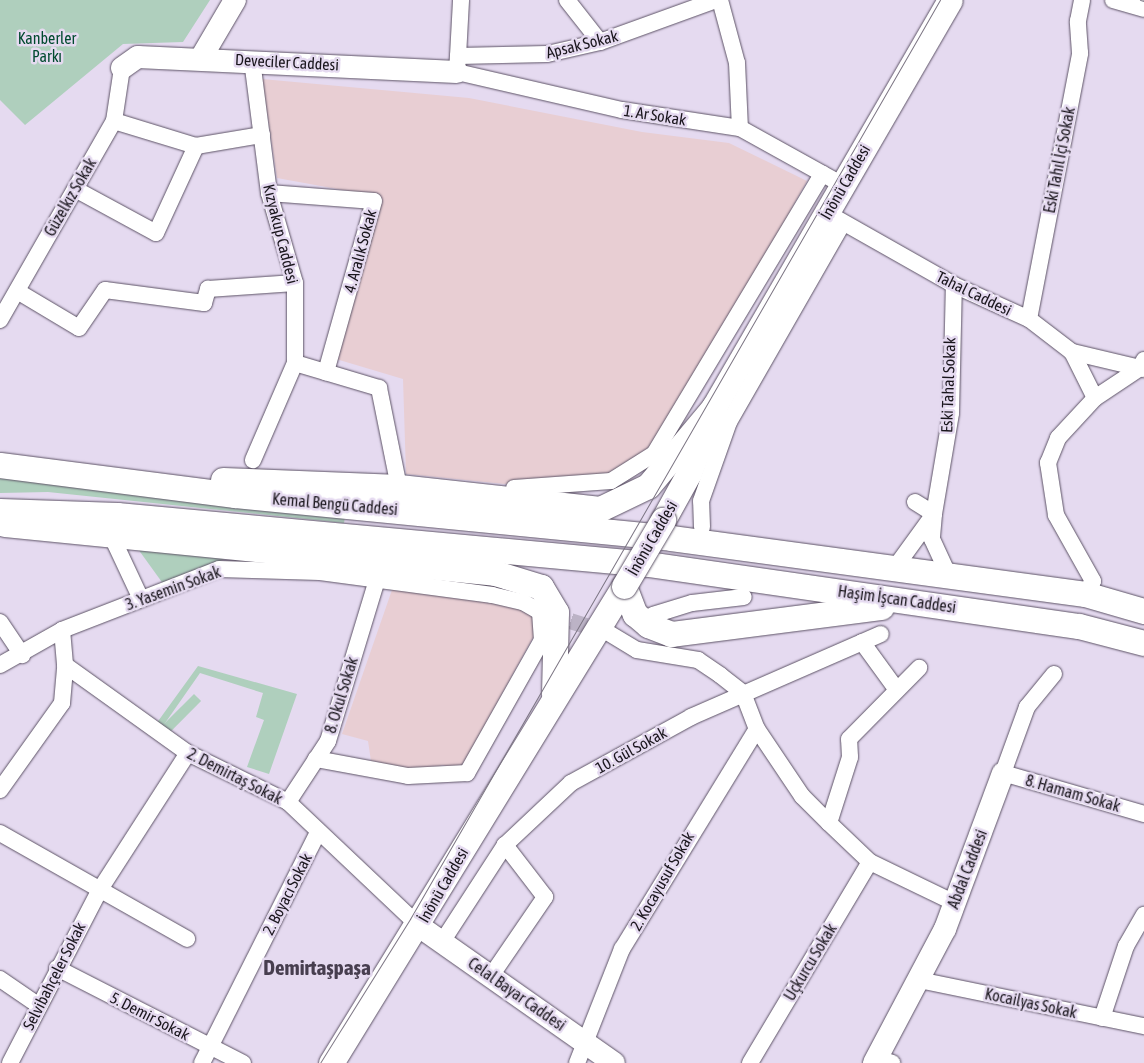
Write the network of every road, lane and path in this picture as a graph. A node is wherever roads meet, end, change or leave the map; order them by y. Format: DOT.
graph roads {
  1 [pos="235,0"];
  2 [pos="461,0"];
  3 [pos="567,0"];
  4 [pos="716,0"];
  5 [pos="720,0"];
  6 [pos="950,0"];
  7 [pos="1082,0"];
  8 [pos="1113,0"];
  9 [pos="1144,9"];
  10 [pos="938,12"];
  11 [pos="600,42"];
  12 [pos="201,58"];
  13 [pos="252,60"];
  14 [pos="457,64"];
  15 [pos="122,68"];
  16 [pos="114,121"];
  17 [pos="740,128"];
  18 [pos="262,135"];
  19 [pos="196,146"];
  20 [pos="832,179"];
  21 [pos="75,189"];
  22 [pos="269,193"];
  23 [pos="835,218"];
  24 [pos="295,284"];
  25 [pos="954,285"];
  26 [pos="17,291"];
  27 [pos="1029,319"];
  28 [pos="0,320"];
  29 [pos="1072,352"];
  30 [pos="295,363"];
  31 [pos="1143,366"];
  32 [pos="326,372"];
  33 [pos="1095,398"];
  34 [pos="714,407"];
  35 [pos="253,460"];
  36 [pos="0,464"];
  37 [pos="118,481"];
  38 [pos="398,482"];
  39 [pos="915,502"];
  40 [pos="0,511"];
  41 [pos="934,514"];
  42 [pos="0,523"];
  43 [pos="702,527"];
  44 [pos="667,529"];
  45 [pos="112,537"];
  46 [pos="648,564"];
  47 [pos="894,569"];
  48 [pos="949,576"];
  49 [pos="377,580"];
  50 [pos="624,586"];
  51 [pos="1085,594"];
  52 [pos="744,597"];
  53 [pos="141,598"];
  54 [pos="953,608"];
  55 [pos="1144,611"];
  56 [pos="653,615"];
  57 [pos="0,622"];
  58 [pos="62,630"];
  59 [pos="638,631"];
  60 [pos="607,632"];
  61 [pos="881,634"];
  62 [pos="862,642"];
  63 [pos="1144,643"];
  64 [pos="624,644"];
  65 [pos="22,655"];
  66 [pos="65,665"];
  67 [pos="0,666"];
  68 [pos="919,668"];
  69 [pos="1054,674"];
  70 [pos="897,690"];
  71 [pos="743,693"];
  72 [pos="554,694"];
  73 [pos="757,729"];
  74 [pos="188,753"];
  75 [pos="316,758"];
  76 [pos="1003,773"];
  77 [pos="0,790"];
  78 [pos="288,802"];
  79 [pos="1144,814"];
  80 [pos="829,824"];
  81 [pos="318,832"];
  82 [pos="0,833"];
  83 [pos="506,845"];
  84 [pos="870,862"];
  85 [pos="99,891"];
  86 [pos="955,903"];
  87 [pos="1144,915"];
  88 [pos="419,926"];
  89 [pos="187,939"];
  90 [pos="442,942"];
  91 [pos="57,968"];
  92 [pos="491,976"];
  93 [pos="0,979"];
  94 [pos="919,980"];
  95 [pos="38,1005"];
  96 [pos="1102,1018"];
  97 [pos="1144,1026"];
  98 [pos="587,1043"];
  99 [pos="210,1047"];
  100 [pos="881,1061"];
  101 [pos="10,1063"];
  102 [pos="202,1063"];
  103 [pos="243,1063"];
  104 [pos="331,1063"];
  105 [pos="576,1063"];
  106 [pos="614,1063"];
  107 [pos="750,1063"];
  1 -- 12 [label="main road"];
  2 -- 14 [label="street"];
  3 -- 11 [label="street"];
  4 -- 11 [label="street, Apsak Sokak"];
  5 -- 17 [label="street"];
  6 -- 10 [label="main road, İnönü Caddesi"];
  7 -- 27 [label="street, Eski Tahıl İçi Sokak"];
  8 -- 9 [label="street"];
  10 -- 20 [label="main road, İnönü Caddesi"];
  11 -- 14 [label="street, Apsak Sokak"];
  12 -- 13 [label="main road, Deveciler Caddesi"];
  12 -- 15 [label="main road, Deveciler Caddesi"];
  13 -- 14 [label="main road, Deveciler Caddesi"];
  13 -- 18 [label="street, Kızyakup Caddesi"];
  14 -- 17 [label="street, 1. Ar Sokak"];
  15 -- 16 [label="street, Güzelkız Sokak"];
  16 -- 19 [label="street"];
  16 -- 21 [label="street, Güzelkız Sokak"];
  17 -- 20 [label="street, 1. Ar Sokak"];
  18 -- 19 [label="street"];
  18 -- 22 [label="street, Kızyakup Caddesi"];
  19 -- 21 [label="street"];
  20 -- 23 [label="main road, İnönü Caddesi"];
  20 -- 38 [label="street"];
  21 -- 26 [label="street, Güzelkız Sokak"];
  22 -- 24 [label="street, Kızyakup Caddesi"];
  22 -- 32 [label="street, 4. Aralık Sokak"];
  23 -- 25 [label="street, Tahal Caddesi"];
  23 -- 34 [label="main road, İnönü Caddesi"];
  23 -- 43 [label="street"];
  24 -- 26 [label="street"];
  24 -- 30 [label="street, Kızyakup Caddesi"];
  25 -- 27 [label="street, Tahal Caddesi"];
  25 -- 41 [label="street, Eski Tahal Sokak"];
  26 -- 28 [label="street, Güzelkız Sokak"];
  27 -- 29 [label="street, Tahal Caddesi"];
  29 -- 31 [label="street"];
  29 -- 33 [label="street, Tahal Caddesi"];
  30 -- 32 [label="street"];
  30 -- 35 [label="street, Kızyakup Caddesi"];
  31 -- 33 [label="street"];
  32 -- 38 [label="street"];
  33 -- 51 [label="street"];
  34 -- 38 [label="main road"];
  34 -- 44 [label="main road, İnönü Caddesi"];
  36 -- 37 [label="main road, Kemal Bengü Caddesi"];
  37 -- 38 [label="main road"];
  37 -- 44 [label="main road, Kemal Bengü Caddesi"];
  39 -- 41 [label="street"];
  40 -- 46 [label="main road, Kemal Bengü Caddesi"];
  41 -- 47 [label="street, Eski Tahal Sokak"];
  41 -- 48 [label="street, Eski Tahal Sokak"];
  42 -- 45 [label="main road"];
  44 -- 47 [label="main road, Haşim İşcan Caddesi"];
  44 -- 50 [label="main road, İnönü Caddesi, bridge"];
  45 -- 53 [label="street"];
  45 -- 72 [label="main road"];
  46 -- 54 [label="main road, Haşim İşcan Caddesi"];
  47 -- 48 [label="main road, Haşim İşcan Caddesi"];
  48 -- 51 [label="main road, Haşim İşcan Caddesi"];
  49 -- 53 [label="street, 3. Yasemin Sokak"];
  49 -- 75 [label="street, 8. Okul Sokak"];
  49 -- 75 [label="street, 3. Yasemin Sokak"];
  50 -- 54 [label="main road"];
  50 -- 72 [label="main road, İnönü Caddesi"];
  51 -- 55 [label="main road, Haşim İşcan Caddesi"];
  52 -- 56 [label="street"];
  53 -- 58 [label="street, 3. Yasemin Sokak"];
  54 -- 63 [label="main road, Haşim İşcan Caddesi"];
  57 -- 65 [label="street"];
  58 -- 65 [label="street, 3. Yasemin Sokak"];
  58 -- 66 [label="street"];
  59 -- 64 [label="street"];
  60 -- 64 [label="street"];
  61 -- 62 [label="street, 10. Gül Sokak"];
  62 -- 70 [label="street"];
  62 -- 71 [label="street, 10. Gül Sokak"];
  64 -- 71 [label="street"];
  65 -- 67 [label="street, 3. Yasemin Sokak"];
  66 -- 74 [label="street, 2. Demirtaş Sokak"];
  66 -- 77 [label="street"];
  68 -- 70 [label="street"];
  69 -- 76 [label="street, Abdal Caddesi"];
  70 -- 80 [label="street"];
  71 -- 73 [label="street"];
  71 -- 83 [label="street, 10. Gül Sokak"];
  72 -- 88 [label="main road, İnönü Caddesi"];
  73 -- 80 [label="street"];
  73 -- 98 [label="street, 2. Kocayusuf Sokak"];
  74 -- 78 [label="street, 2. Demirtaş Sokak"];
  74 -- 85 [label="street, Selvibahçeler Sokak"];
  75 -- 78 [label="street, 8. Okul Sokak"];
  76 -- 79 [label="street, 8. Hamam Sokak"];
  76 -- 86 [label="main road, Abdal Caddesi"];
  78 -- 81 [label="street, 2. Demirtaş Sokak"];
  80 -- 84 [label="street"];
  81 -- 88 [label="street, 2. Demirtaş Sokak"];
  81 -- 99 [label="street, 2. Boyacı Sokak"];
  82 -- 85 [label="street"];
  83 -- 90 [label="street, 10. Gül Sokak"];
  83 -- 92 [label="street"];
  84 -- 86 [label="street"];
  84 -- 107 [label="street, Uçkurcu Sokak"];
  85 -- 89 [label="street"];
  85 -- 91 [label="street, Selvibahçeler Sokak"];
  86 -- 94 [label="main road, Abdal Caddesi"];
  87 -- 96 [label="street"];
  88 -- 90 [label="main road, Celal Bayar Caddesi"];
  88 -- 104 [label="main road, İnönü Caddesi"];
  90 -- 92 [label="main road, Celal Bayar Caddesi"];
  91 -- 95 [label="street, Selvibahçeler Sokak"];
  91 -- 99 [label="street, 5. Demir Sokak"];
  92 -- 98 [label="main road, Celal Bayar Caddesi"];
  93 -- 95 [label="street"];
  94 -- 96 [label="street, Kocailyas Sokak"];
  94 -- 100 [label="main road, Abdal Caddesi"];
  95 -- 101 [label="street, Selvibahçeler Sokak"];
  96 -- 97 [label="street, Kocailyas Sokak"];
  98 -- 105 [label="street, 2. Kocayusuf Sokak"];
  98 -- 106 [label="main road, Celal Bayar Caddesi"];
  99 -- 102 [label="street, 2. Boyacı Sokak"];
  99 -- 103 [label="street, 5. Demir Sokak"];
}
